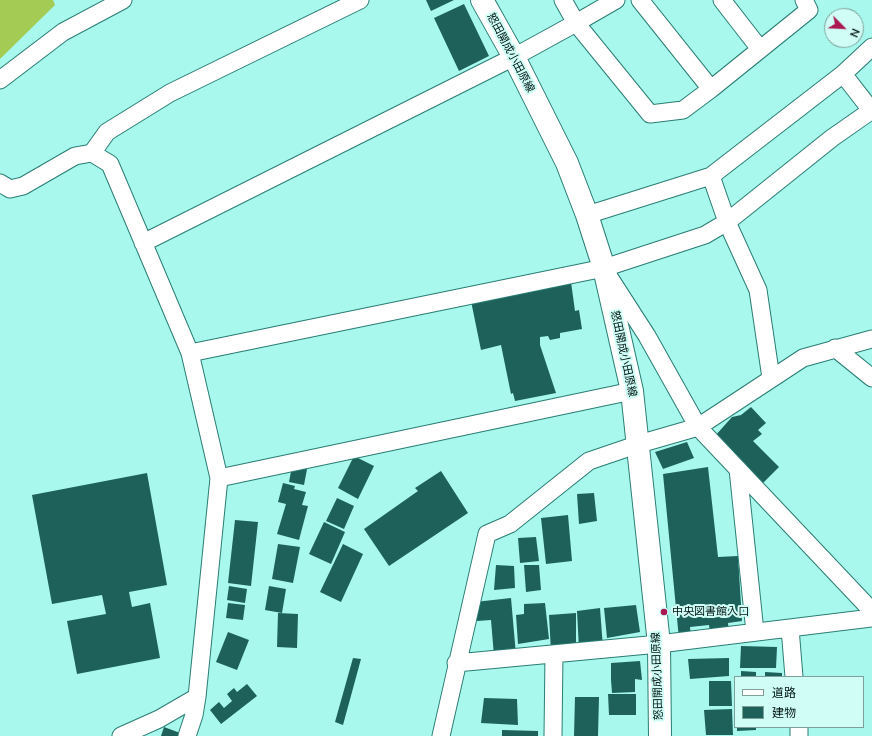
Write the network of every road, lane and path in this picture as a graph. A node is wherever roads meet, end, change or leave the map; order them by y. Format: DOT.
graph roads {
  1 [pos="123,0"];
  2 [pos="360,0"];
  3 [pos="482,0"];
  4 [pos="563,0"];
  5 [pos="616,0"];
  6 [pos="640,0"];
  7 [pos="722,0"];
  8 [pos="804,0"];
  9 [pos="576,23"];
  10 [pos="872,47"];
  11 [pos="760,49"];
  12 [pos="514,57"];
  13 [pos="843,74"];
  14 [pos="0,80"];
  15 [pos="711,89"];
  16 [pos="872,110"];
  17 [pos="92,153"];
  18 [pos="711,176"];
  19 [pos="0,183"];
  20 [pos="587,215"];
  21 [pos="727,222"];
  22 [pos="143,243"];
  23 [pos="604,268"];
  24 [pos="872,339"];
  25 [pos="835,348"];
  26 [pos="190,353"];
  27 [pos="771,378"];
  28 [pos="872,378"];
  29 [pos="632,391"];
  30 [pos="698,427"];
  31 [pos="638,444"];
  32 [pos="738,469"];
  33 [pos="219,478"];
  34 [pos="872,611"];
  35 [pos="872,618"];
  36 [pos="790,628"];
  37 [pos="755,632"];
  38 [pos="659,644"];
  39 [pos="554,654"];
  40 [pos="456,663"];
  41 [pos="794,676"];
  42 [pos="197,697"];
  43 [pos="121,736"];
  44 [pos="187,736"];
  45 [pos="441,736"];
  46 [pos="553,736"];
  47 [pos="660,736"];
  1 -- 14 [label="street"];
  2 -- 17 [label="street"];
  3 -- 12 [label="main road, 怒田開成小田原線"];
  4 -- 9 [label="street"];
  5 -- 9 [label="street"];
  6 -- 15 [label="street"];
  7 -- 11 [label="street"];
  8 -- 11 [label="street"];
  9 -- 12 [label="street"];
  9 -- 15 [label="street"];
  10 -- 13 [label="street"];
  11 -- 15 [label="street"];
  12 -- 20 [label="main road, 怒田開成小田原線"];
  12 -- 22 [label="street"];
  13 -- 16 [label="street"];
  13 -- 18 [label="street"];
  16 -- 21 [label="street"];
  17 -- 19 [label="street"];
  17 -- 22 [label="street"];
  18 -- 20 [label="street"];
  18 -- 21 [label="street"];
  20 -- 23 [label="main road, 怒田開成小田原線"];
  21 -- 23 [label="street"];
  21 -- 27 [label="street"];
  22 -- 26 [label="street"];
  23 -- 26 [label="street"];
  23 -- 29 [label="main road, 怒田開成小田原線"];
  23 -- 30 [label="street"];
  24 -- 25 [label="street"];
  25 -- 27 [label="street"];
  25 -- 28 [label="street"];
  26 -- 33 [label="street"];
  27 -- 30 [label="street"];
  29 -- 31 [label="main road, 怒田開成小田原線"];
  29 -- 33 [label="street"];
  30 -- 31 [label="street"];
  30 -- 32 [label="street"];
  31 -- 38 [label="main road, 怒田開成小田原線"];
  31 -- 40 [label="street"];
  32 -- 34 [label="street"];
  32 -- 37 [label="street"];
  33 -- 42 [label="street"];
  35 -- 36 [label="street"];
  36 -- 37 [label="street"];
  36 -- 41 [label="street"];
  37 -- 38 [label="street"];
  38 -- 39 [label="street"];
  38 -- 47 [label="main road, 怒田開成小田原線"];
  39 -- 40 [label="street"];
  39 -- 46 [label="street"];
  40 -- 45 [label="street"];
  42 -- 43 [label="street"];
  42 -- 44 [label="street"];
}
